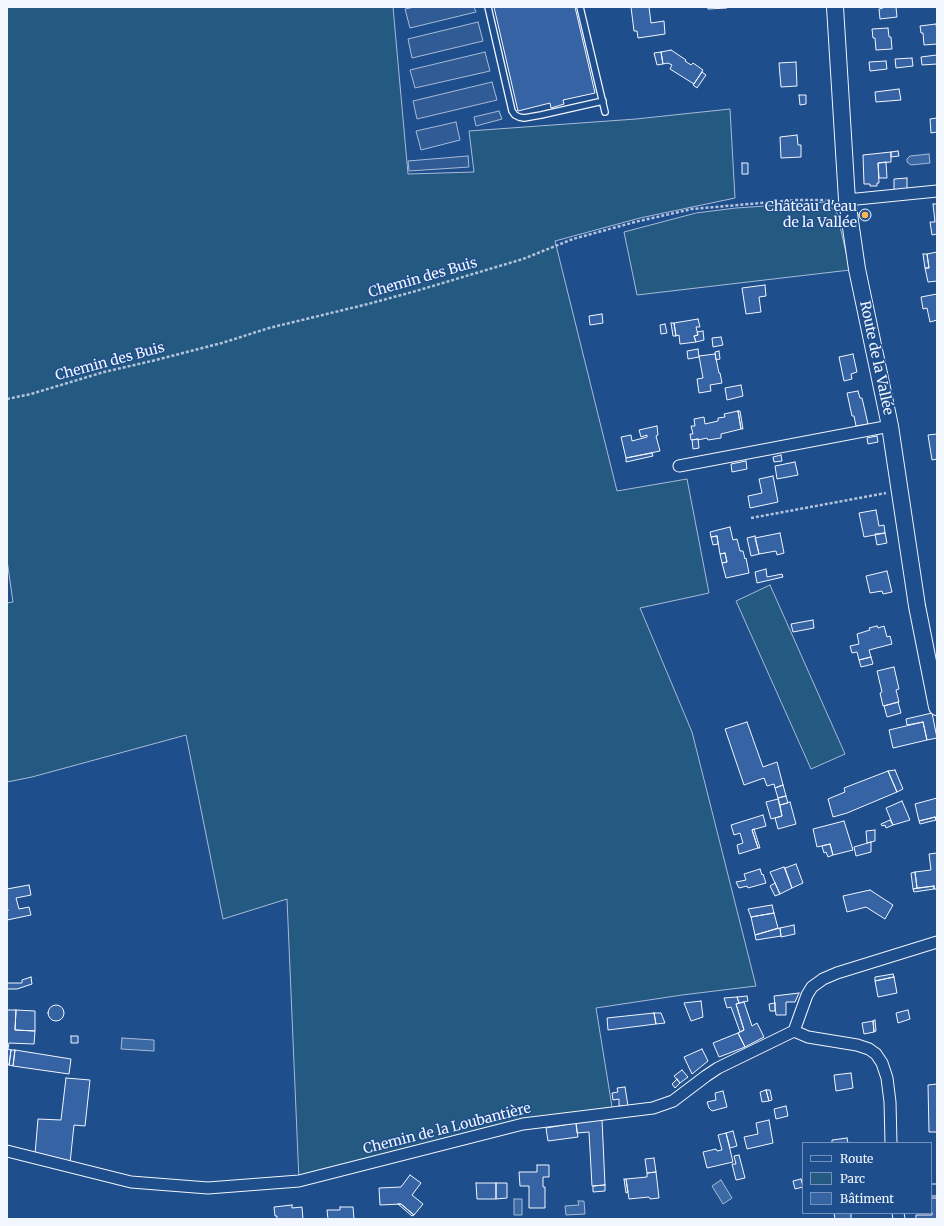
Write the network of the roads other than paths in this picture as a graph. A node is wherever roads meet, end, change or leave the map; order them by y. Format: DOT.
graph roads {
  1 [pos="488,7"];
  2 [pos="580,7"];
  3 [pos="835,7"];
  4 [pos="603,101"];
  5 [pos="605,112"];
  6 [pos="937,191"];
  7 [pos="847,200"];
  8 [pos="890,426"];
  9 [pos="679,466"];
  10 [pos="937,707"];
  11 [pos="937,942"];
  12 [pos="794,1032"];
  13 [pos="891,1142"];
  14 [pos="7,1151"];
  1 -- 4 [label="lane"];
  2 -- 4 [label="lane"];
  3 -- 7 [label="street, Route de la Vallée"];
  4 -- 5 [label="lane"];
  6 -- 7 [label="street"];
  7 -- 8 [label="street, Route de la Vallée"];
  8 -- 9 [label="street"];
  8 -- 10 [label="street, Route de la Vallée"];
  11 -- 12 [label="street"];
  12 -- 13 [label="street"];
  12 -- 14 [label="street, Chemin de la Loubantière"];
}
